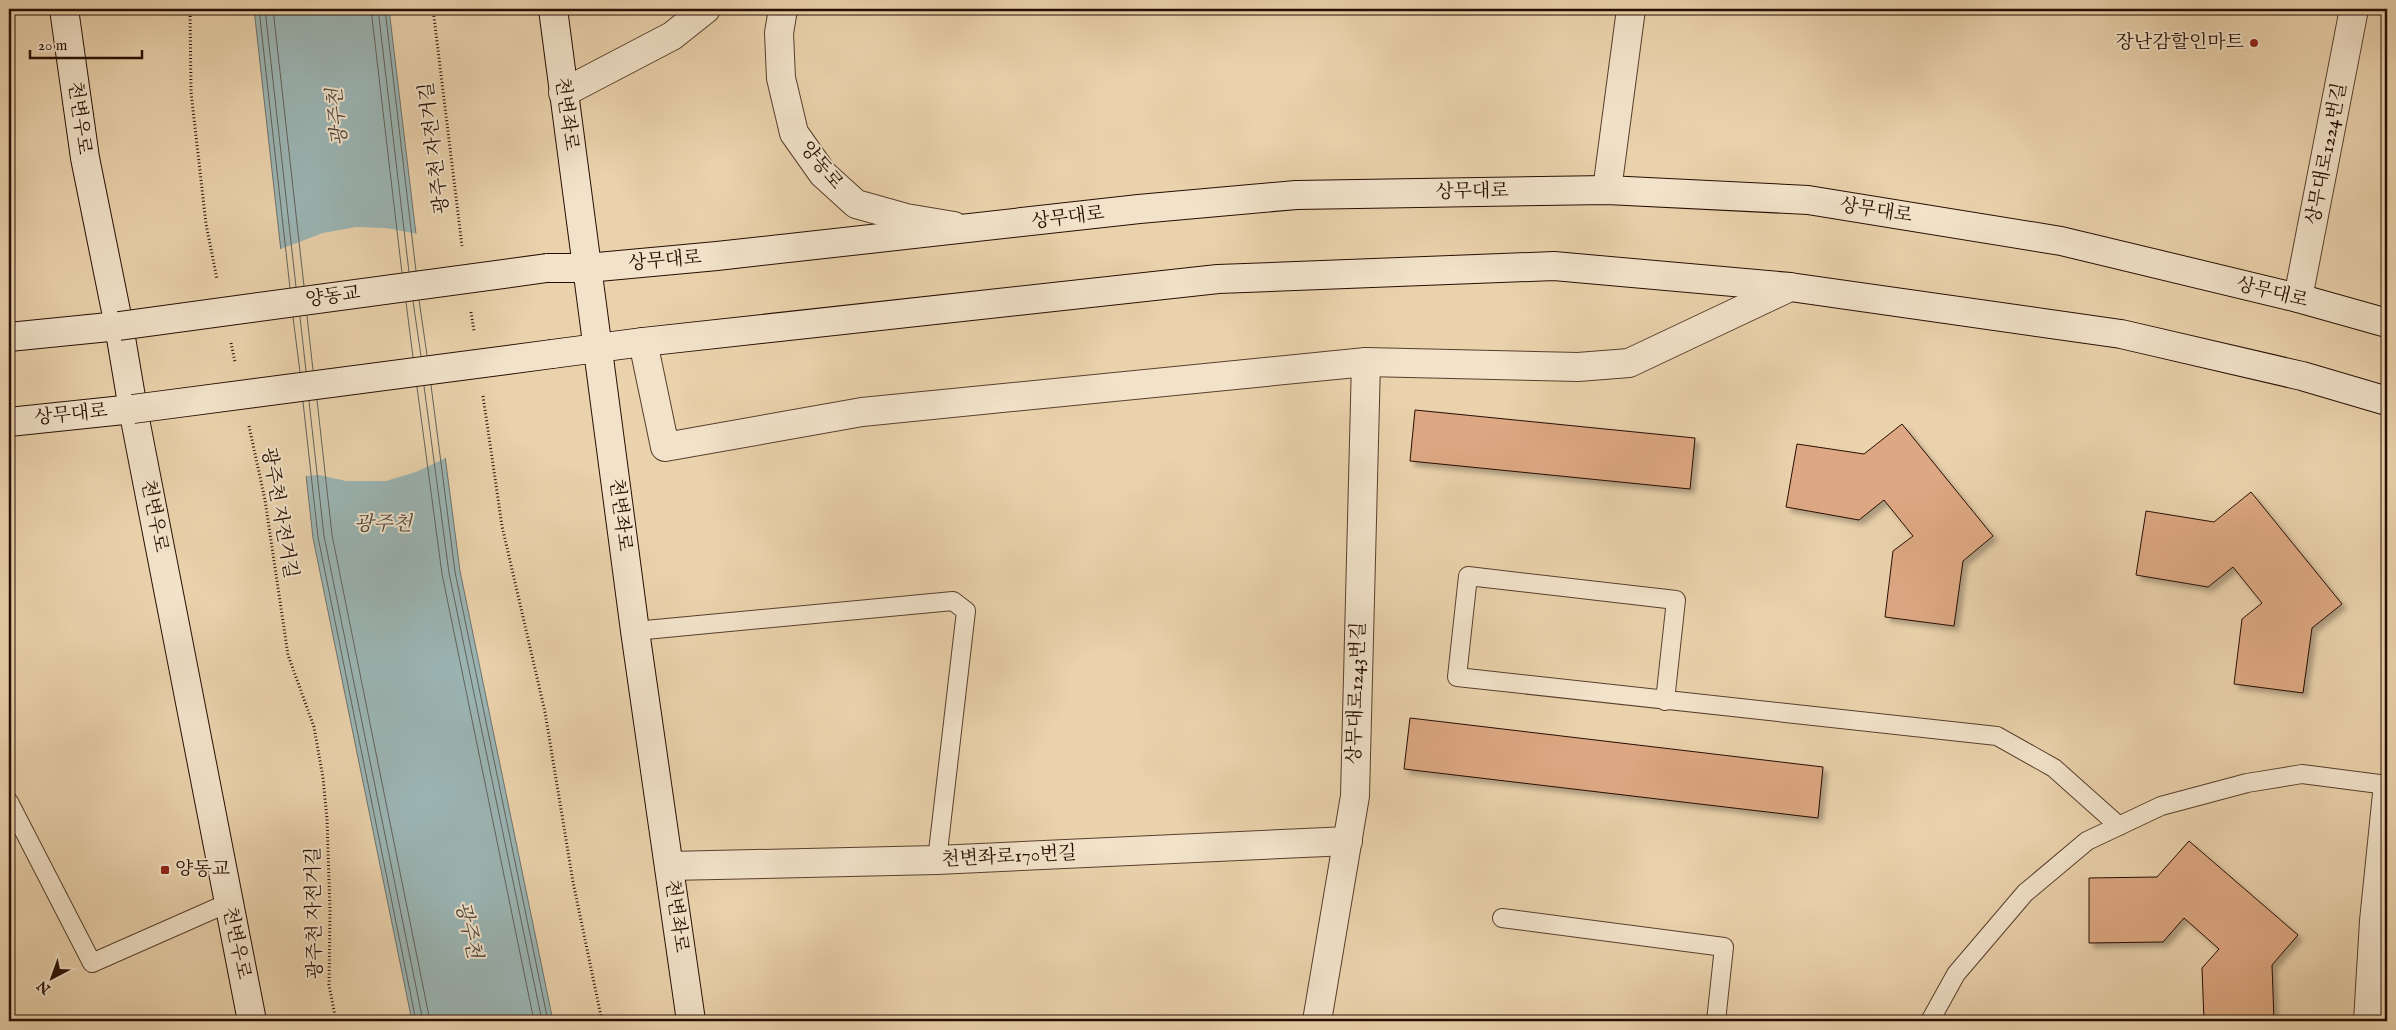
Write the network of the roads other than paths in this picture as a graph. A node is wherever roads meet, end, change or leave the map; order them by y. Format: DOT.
graph roads {
  1 [pos="64,9"];
  2 [pos="553,9"];
  3 [pos="706,9"];
  4 [pos="784,9"];
  5 [pos="1631,9"];
  6 [pos="2354,9"];
  7 [pos="563,93"];
  8 [pos="1607,190"];
  9 [pos="971,229"];
  10 [pos="547,268"];
  11 [pos="587,268"];
  12 [pos="1790,287"];
  13 [pos="2298,298"];
  14 [pos="2387,323"];
  15 [pos="119,326"];
  16 [pos="9,337"];
  17 [pos="643,342"];
  18 [pos="598,349"];
  19 [pos="1366,362"];
  20 [pos="2387,401"];
  21 [pos="133,409"];
  22 [pos="9,422"];
  23 [pos="635,630"];
  24 [pos="1665,700"];
  25 [pos="2387,786"];
  26 [pos="2387,794"];
  27 [pos="9,802"];
  28 [pos="2119,826"];
  29 [pos="1348,840"];
  30 [pos="937,860"];
  31 [pos="669,866"];
  32 [pos="228,903"];
  33 [pos="1502,918"];
  34 [pos="252,1021"];
  35 [pos="691,1021"];
  36 [pos="1317,1021"];
  37 [pos="1716,1021"];
  38 [pos="1930,1021"];
  39 [pos="2368,1021"];
  1 -- 15 [label="street, 천변우로"];
  2 -- 7 [label="street, 천변좌로"];
  3 -- 7 [label="street"];
  4 -- 9 [label="street, 양동로"];
  5 -- 8 [label="street"];
  6 -- 13 [label="street, 상무대로1224번길"];
  7 -- 11 [label="street, 천변좌로"];
  8 -- 9 [label="street, 상무대로"];
  8 -- 13 [label="street, 상무대로"];
  9 -- 11 [label="street, 상무대로"];
  10 -- 11 [label="street, 상무대로"];
  10 -- 15 [label="street, 양동교, bridge"];
  11 -- 18 [label="street, 천변좌로"];
  12 -- 17 [label="street"];
  12 -- 19 [label="street"];
  12 -- 20 [label="street"];
  13 -- 14 [label="street, 상무대로"];
  15 -- 16 [label="street"];
  15 -- 21 [label="street, 천변우로"];
  17 -- 18 [label="street"];
  17 -- 19 [label="street"];
  18 -- 21 [label="street, 상무대로, bridge"];
  18 -- 23 [label="street, 천변좌로"];
  19 -- 29 [label="street, 상무대로1243번길"];
  21 -- 22 [label="street, 상무대로"];
  21 -- 32 [label="street, 천변우로"];
  23 -- 30 [label="lane"];
  23 -- 31 [label="street, 천변좌로"];
  24 -- 24 [label="lane"];
  24 -- 28 [label="lane"];
  25 -- 28 [label="lane"];
  26 -- 39 [label="street"];
  27 -- 32 [label="lane"];
  28 -- 38 [label="lane"];
  29 -- 30 [label="street, 천변좌로170번길"];
  29 -- 36 [label="street, 상무대로1243번길"];
  30 -- 31 [label="street, 천변좌로170번길"];
  31 -- 35 [label="street, 천변좌로"];
  32 -- 34 [label="street, 천변우로"];
  33 -- 37 [label="lane"];
}
